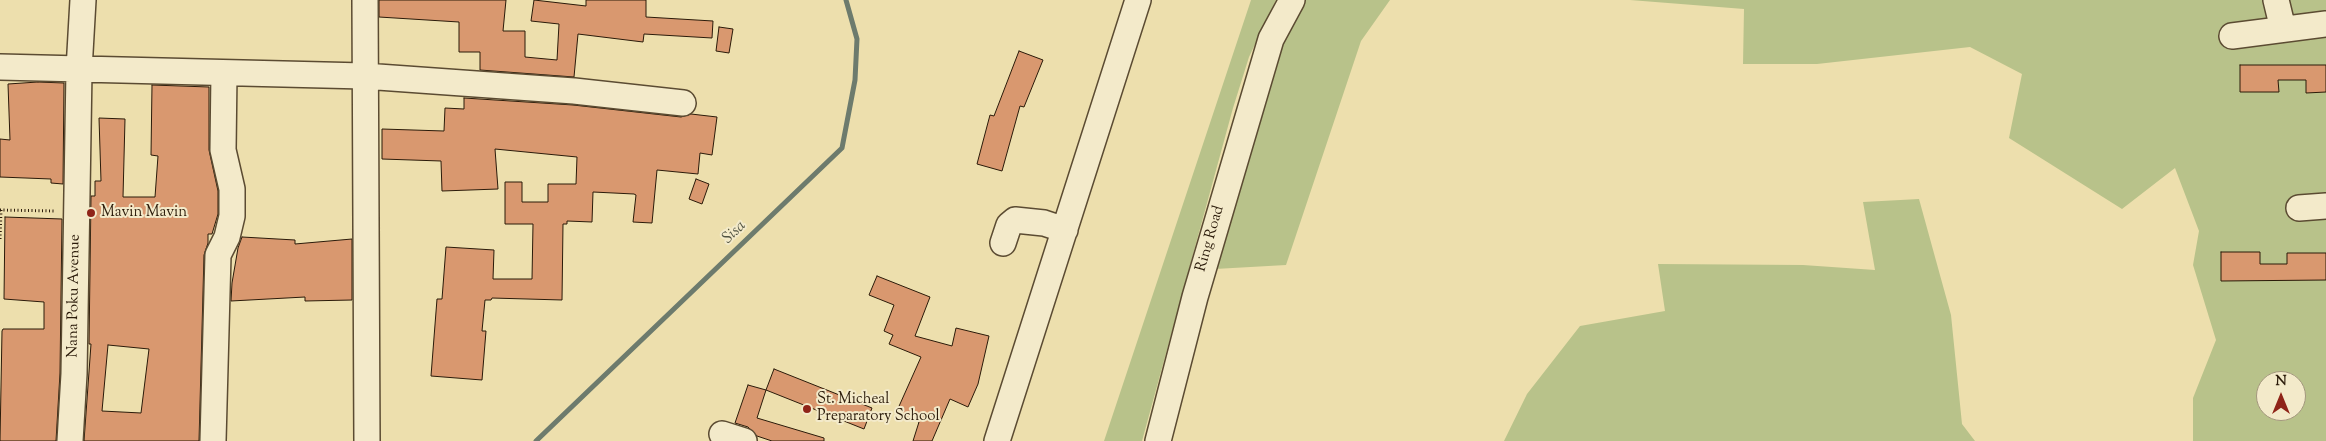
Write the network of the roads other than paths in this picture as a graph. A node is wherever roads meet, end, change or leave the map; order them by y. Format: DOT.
graph roads {
  1 [pos="83,0"];
  2 [pos="365,0"];
  3 [pos="1138,0"];
  4 [pos="1292,0"];
  5 [pos="2276,0"];
  6 [pos="2326,24"];
  7 [pos="2283,29"];
  8 [pos="2232,36"];
  9 [pos="0,67"];
  10 [pos="79,70"];
  11 [pos="224,73"];
  12 [pos="364,76"];
  13 [pos="683,103"];
  14 [pos="2326,206"];
  15 [pos="2299,208"];
  16 [pos="1065,230"];
  17 [pos="1003,243"];
  18 [pos="70,441"];
  19 [pos="212,441"];
  20 [pos="367,441"];
  21 [pos="997,441"];
  22 [pos="1158,441"];
  1 -- 10 [label="street, Nana Poku Avenue"];
  2 -- 12 [label="street"];
  3 -- 16 [label="street"];
  4 -- 22 [label="street, Ring Road"];
  5 -- 7 [label="street"];
  6 -- 7 [label="street"];
  7 -- 8 [label="street"];
  9 -- 10 [label="street"];
  10 -- 11 [label="street"];
  10 -- 18 [label="street, Nana Poku Avenue"];
  11 -- 12 [label="street"];
  11 -- 19 [label="street"];
  12 -- 13 [label="street"];
  12 -- 20 [label="street"];
  14 -- 15 [label="street"];
  16 -- 17 [label="street"];
  16 -- 21 [label="street"];
}
